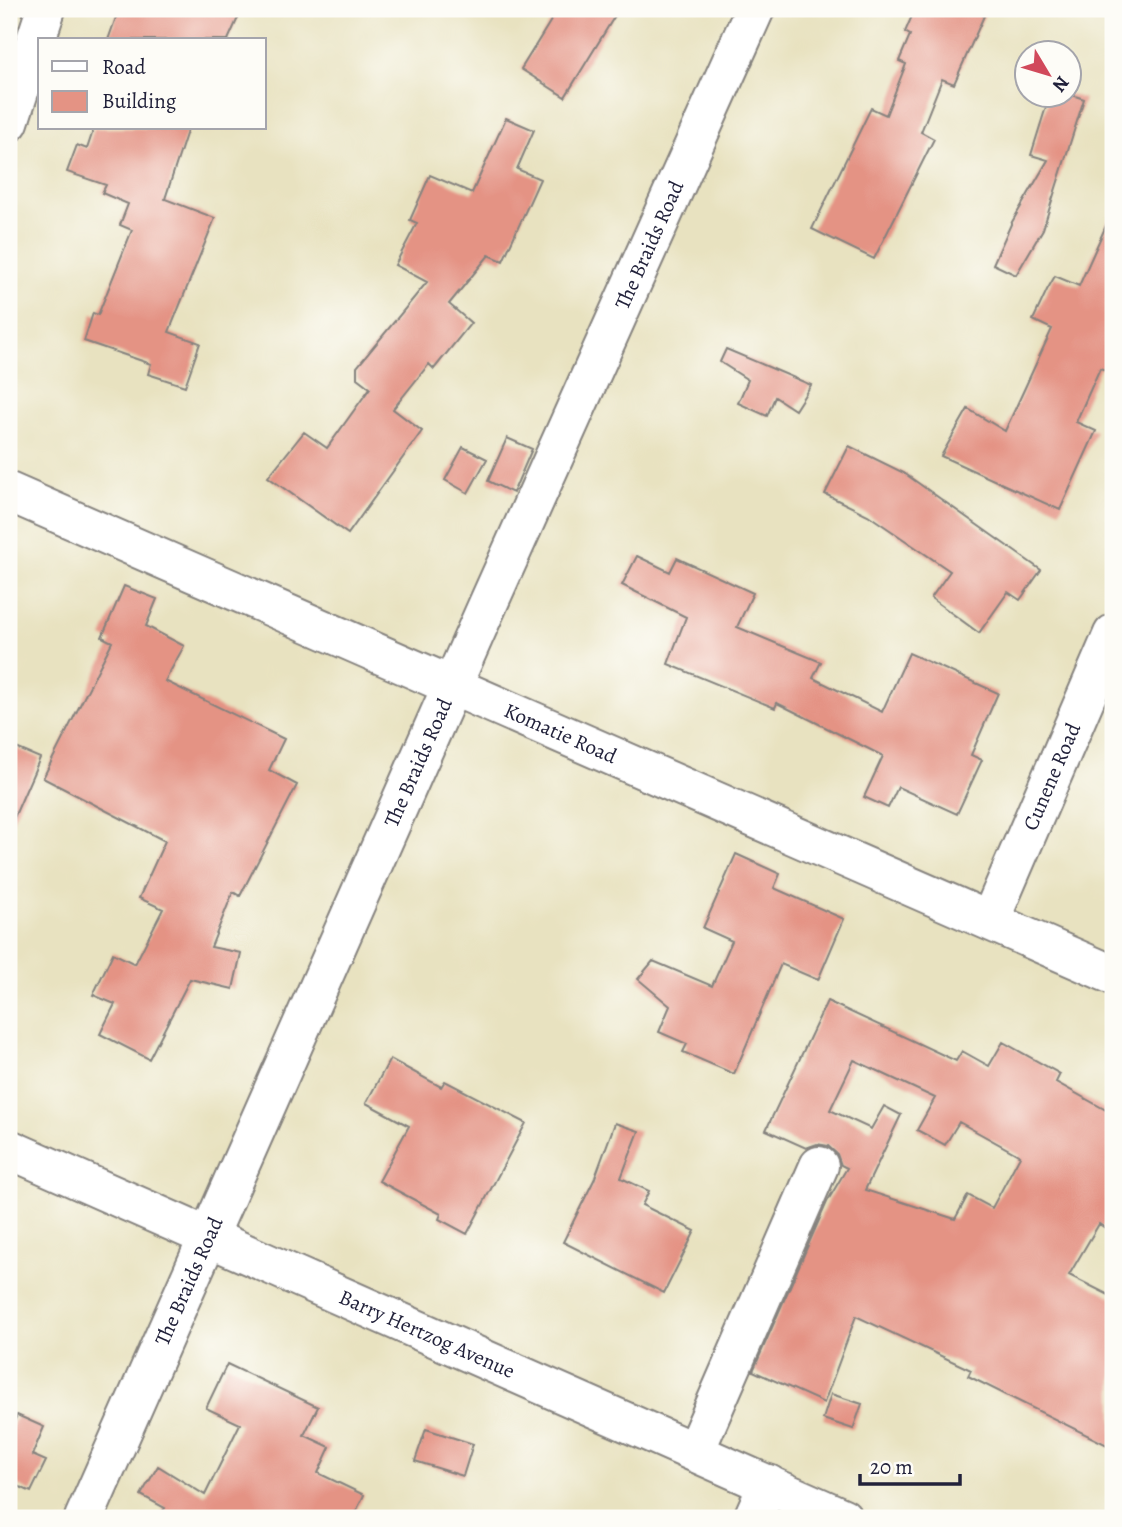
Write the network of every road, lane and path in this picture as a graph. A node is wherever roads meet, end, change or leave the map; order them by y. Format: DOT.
graph roads {
  1 [pos="46,9"];
  2 [pos="755,9"];
  3 [pos="9,122"];
  4 [pos="9,492"];
  5 [pos="1113,634"];
  6 [pos="452,685"];
  7 [pos="990,920"];
  8 [pos="1113,975"];
  9 [pos="9,1149"];
  10 [pos="819,1167"];
  11 [pos="209,1236"];
  12 [pos="695,1451"];
  13 [pos="768,1484"];
  14 [pos="84,1518"];
  15 [pos="753,1518"];
  16 [pos="843,1518"];
  1 -- 3 [label="street"];
  2 -- 6 [label="street, The Braids Road"];
  4 -- 6 [label="street, Komatie Road"];
  5 -- 7 [label="street, Cunene Road"];
  6 -- 7 [label="street, Komatie Road"];
  6 -- 11 [label="street, The Braids Road"];
  7 -- 8 [label="street, Komatie Road"];
  9 -- 11 [label="street, Barry Hertzog Avenue"];
  10 -- 12 [label="street"];
  11 -- 12 [label="street, Barry Hertzog Avenue"];
  11 -- 14 [label="street, The Braids Road"];
  12 -- 13 [label="street, Barry Hertzog Avenue"];
  13 -- 15 [label="street"];
  13 -- 16 [label="street, Barry Hertzog Avenue"];
}
